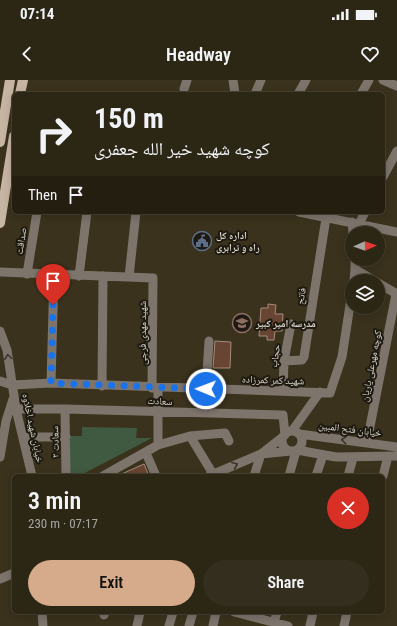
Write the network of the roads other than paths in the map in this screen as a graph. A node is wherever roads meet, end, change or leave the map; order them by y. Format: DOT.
graph roads {
  1 [pos="10,80"];
  2 [pos="23,80"];
  3 [pos="233,80"];
  4 [pos="260,80"];
  5 [pos="306,80"];
  6 [pos="369,80"];
  7 [pos="383,80"];
  8 [pos="397,86"];
  9 [pos="20,92"];
  10 [pos="235,92"];
  11 [pos="256,92"];
  12 [pos="299,92"];
  13 [pos="362,92"];
  14 [pos="0,142"];
  15 [pos="397,151"];
  16 [pos="12,158"];
  17 [pos="385,174"];
  18 [pos="37,214"];
  19 [pos="87,214"];
  20 [pos="136,214"];
  21 [pos="308,214"];
  22 [pos="363,214"];
  23 [pos="326,218"];
  24 [pos="0,219"];
  25 [pos="356,223"];
  26 [pos="355,226"];
  27 [pos="397,232"];
  28 [pos="355,269"];
  29 [pos="0,272"];
  30 [pos="27,274"];
  31 [pos="54,274"];
  32 [pos="355,274"];
  33 [pos="363,274"];
  34 [pos="79,276"];
  35 [pos="103,276"];
  36 [pos="129,277"];
  37 [pos="385,287"];
  38 [pos="396,294"];
  39 [pos="349,314"];
  40 [pos="291,324"];
  41 [pos="0,331"];
  42 [pos="209,341"];
  43 [pos="284,361"];
  44 [pos="0,381"];
  45 [pos="51,383"];
  46 [pos="12,385"];
  47 [pos="102,386"];
  48 [pos="155,388"];
  49 [pos="206,389"];
  50 [pos="282,391"];
  51 [pos="320,392"];
  52 [pos="14,396"];
  53 [pos="65,408"];
  54 [pos="16,409"];
  55 [pos="158,412"];
  56 [pos="290,434"];
  57 [pos="190,436"];
  58 [pos="24,437"];
  59 [pos="66,437"];
  60 [pos="229,441"];
  61 [pos="367,442"];
  62 [pos="158,445"];
  63 [pos="397,447"];
  64 [pos="295,451"];
  65 [pos="146,453"];
  66 [pos="261,454"];
  67 [pos="323,455"];
  68 [pos="393,456"];
  69 [pos="0,457"];
  70 [pos="353,458"];
  71 [pos="32,474"];
  72 [pos="66,474"];
  73 [pos="108,474"];
  74 [pos="155,474"];
  75 [pos="210,474"];
  76 [pos="213,474"];
  77 [pos="255,474"];
  78 [pos="290,474"];
  79 [pos="317,474"];
  80 [pos="349,474"];
  81 [pos="384,474"];
  82 [pos="12,574"];
  83 [pos="0,579"];
  84 [pos="42,614"];
  85 [pos="139,614"];
  86 [pos="172,614"];
  87 [pos="193,614"];
  88 [pos="216,614"];
  89 [pos="240,614"];
  90 [pos="276,614"];
  91 [pos="313,614"];
  92 [pos="347,614"];
  93 [pos="273,624"];
  94 [pos="43,626"];
  95 [pos="136,626"];
  96 [pos="169,626"];
  97 [pos="190,626"];
  98 [pos="213,626"];
  99 [pos="288,626"];
  100 [pos="310,626"];
  101 [pos="344,626"];
  1 -- 14 [label="main road"];
  2 -- 9 [label="main road"];
  3 -- 10 [label="street"];
  4 -- 11 [label="street"];
  5 -- 12 [label="street"];
  6 -- 13 [label="street"];
  7 -- 8 [label="street"];
  15 -- 17 [label="street"];
  16 -- 24 [label="main road"];
  18 -- 30 [label="street, صداقت"];
  19 -- 34 [label="street"];
  20 -- 36 [label="street"];
  21 -- 23 [label="street"];
  22 -- 25 [label="street"];
  23 -- 25 [label="street"];
  23 -- 43 [label="street, فاتح"];
  25 -- 26 [label="street"];
  25 -- 27 [label="street"];
  28 -- 32 [label="street"];
  28 -- 33 [label="street"];
  29 -- 30 [label="street"];
  30 -- 31 [label="street"];
  31 -- 34 [label="street"];
  31 -- 45 [label="street"];
  34 -- 35 [label="street"];
  35 -- 36 [label="street"];
  35 -- 47 [label="street"];
  36 -- 48 [label="street, شهید مهدی فرجی"];
  37 -- 38 [label="street"];
  38 -- 61 [label="street, کوچه مهرعلی یاریان"];
  39 -- 51 [label="street, شهید کمر کمرزاده"];
  40 -- 43 [label="street, حجاب"];
  46 -- 41 [label="street, خیابان شهید اخلاوه, one-way"];
  42 -- 49 [label="street"];
  43 -- 50 [label="street, حجاب"];
  44 -- 46 [label="street, شهید کمر کمرزاده"];
  45 -- 46 [label="street, شهید کمر کمرزاده"];
  45 -- 47 [label="street, شهید کمر کمرزاده"];
  46 -- 52 [label="street, خیابان شهید اخلاوه"];
  47 -- 48 [label="street, شهید کمر کمرزاده"];
  48 -- 49 [label="street, شهید کمر کمرزاده"];
  48 -- 55 [label="street, شهید مهدی فرجی"];
  49 -- 50 [label="street, شهید کمر کمرزاده"];
  50 -- 51 [label="street, شهید کمر کمرزاده"];
  51 -- 56 [label="street"];
  52 -- 54 [label="street, خیابان شهید اخلاوه"];
  52 -- 69 [label="street"];
  53 -- 54 [label="street, سعادت"];
  53 -- 55 [label="street, سعادت"];
  53 -- 59 [label="street, سعادت ۲"];
  54 -- 58 [label="street, خیابان شهید اخلاوه"];
  55 -- 56 [label="street, سعادت"];
  55 -- 62 [label="street, شهید مهدی فرجی"];
  61 -- 56 [label="street, خیابان فتح المبین, one-way"];
  56 -- 64 [label="street"];
  56 -- 64 [label="street"];
  56 -- 66 [label="street"];
  57 -- 60 [label="street"];
  57 -- 62 [label="street"];
  57 -- 75 [label="street"];
  58 -- 59 [label="street"];
  58 -- 71 [label="street, خیابان شهید اخلاوه"];
  59 -- 72 [label="street, سعادت ۲"];
  61 -- 63 [label="street, خیابان فتح المبین"];
  62 -- 65 [label="street"];
  64 -- 66 [label="street"];
  64 -- 67 [label="street"];
  64 -- 78 [label="street"];
  65 -- 73 [label="street"];
  65 -- 74 [label="street"];
  76 -- 66 [label="street, one-way"];
  66 -- 77 [label="street"];
  67 -- 70 [label="street"];
  67 -- 79 [label="street"];
  68 -- 70 [label="street"];
  68 -- 81 [label="street"];
  70 -- 80 [label="street"];
  82 -- 83 [label="street"];
  84 -- 94 [label="street"];
  85 -- 95 [label="street"];
  86 -- 96 [label="street"];
  87 -- 97 [label="street"];
  88 -- 98 [label="street"];
  89 -- 93 [label="street"];
  90 -- 93 [label="street"];
  91 -- 100 [label="street"];
  92 -- 101 [label="street"];
  93 -- 99 [label="street"];
}
